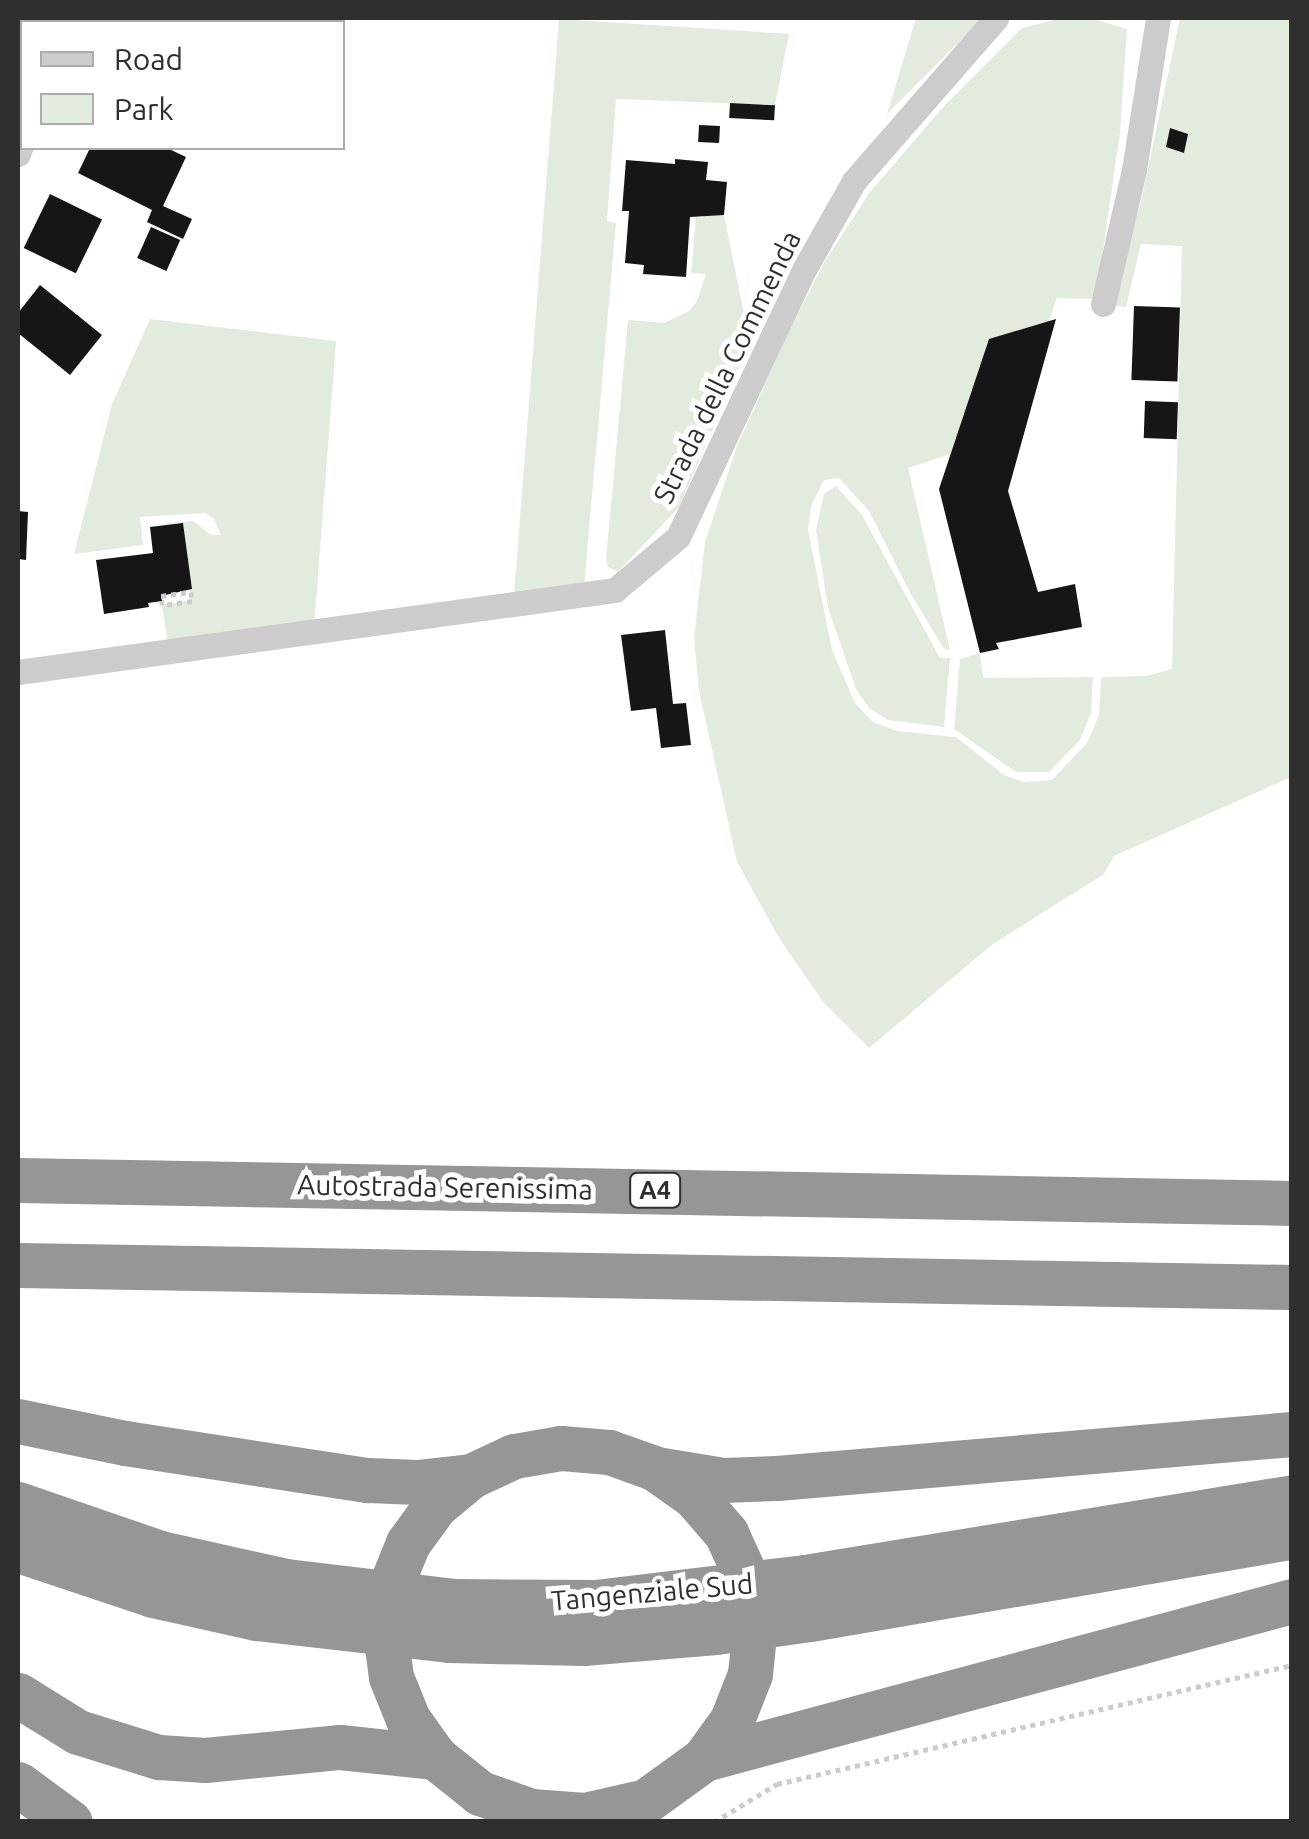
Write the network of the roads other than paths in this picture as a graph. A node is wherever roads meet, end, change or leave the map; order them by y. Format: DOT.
graph roads {
  1 [pos="996,18"];
  2 [pos="1158,18"];
  3 [pos="1103,304"];
  4 [pos="18,672"];
  5 [pos="18,1180"];
  6 [pos="1292,1203"];
  7 [pos="18,1265"];
  8 [pos="1292,1287"];
  9 [pos="18,1421"];
  10 [pos="1292,1434"];
  11 [pos="654,1468"];
  12 [pos="471,1476"];
  13 [pos="1292,1496"];
  14 [pos="18,1504"];
  15 [pos="1292,1537"];
  16 [pos="18,1550"];
  17 [pos="808,1598"];
  18 [pos="1292,1601"];
  19 [pos="363,1613"];
  20 [pos="18,1695"];
  21 [pos="435,1757"];
  22 [pos="704,1759"];
  23 [pos="18,1784"];
  24 [pos="490,1807"];
  25 [pos="628,1812"];
  26 [pos="70,1822"];
  1 -- 4 [label="street, Strada della Commenda"];
  2 -- 3 [label="street"];
  5 -- 6 [label="highway, Autostrada Serenissima / A4"];
  7 -- 8 [label="highway"];
  9 -- 12 [label="highway"];
  10 -- 11 [label="highway"];
  11 -- 12 [label="highway"];
  11 -- 22 [label="highway"];
  12 -- 21 [label="highway"];
  13 -- 17 [label="highway, Tangenziale Sud"];
  14 -- 19 [label="highway, Tangenziale Sud"];
  15 -- 17 [label="highway, Tangenziale Sud"];
  16 -- 19 [label="highway, Tangenziale Sud"];
  17 -- 19 [label="highway, Tangenziale Sud"];
  18 -- 22 [label="highway"];
  20 -- 21 [label="highway"];
  21 -- 24 [label="highway"];
  22 -- 25 [label="highway"];
  23 -- 26 [label="highway"];
  24 -- 25 [label="highway"];
}
